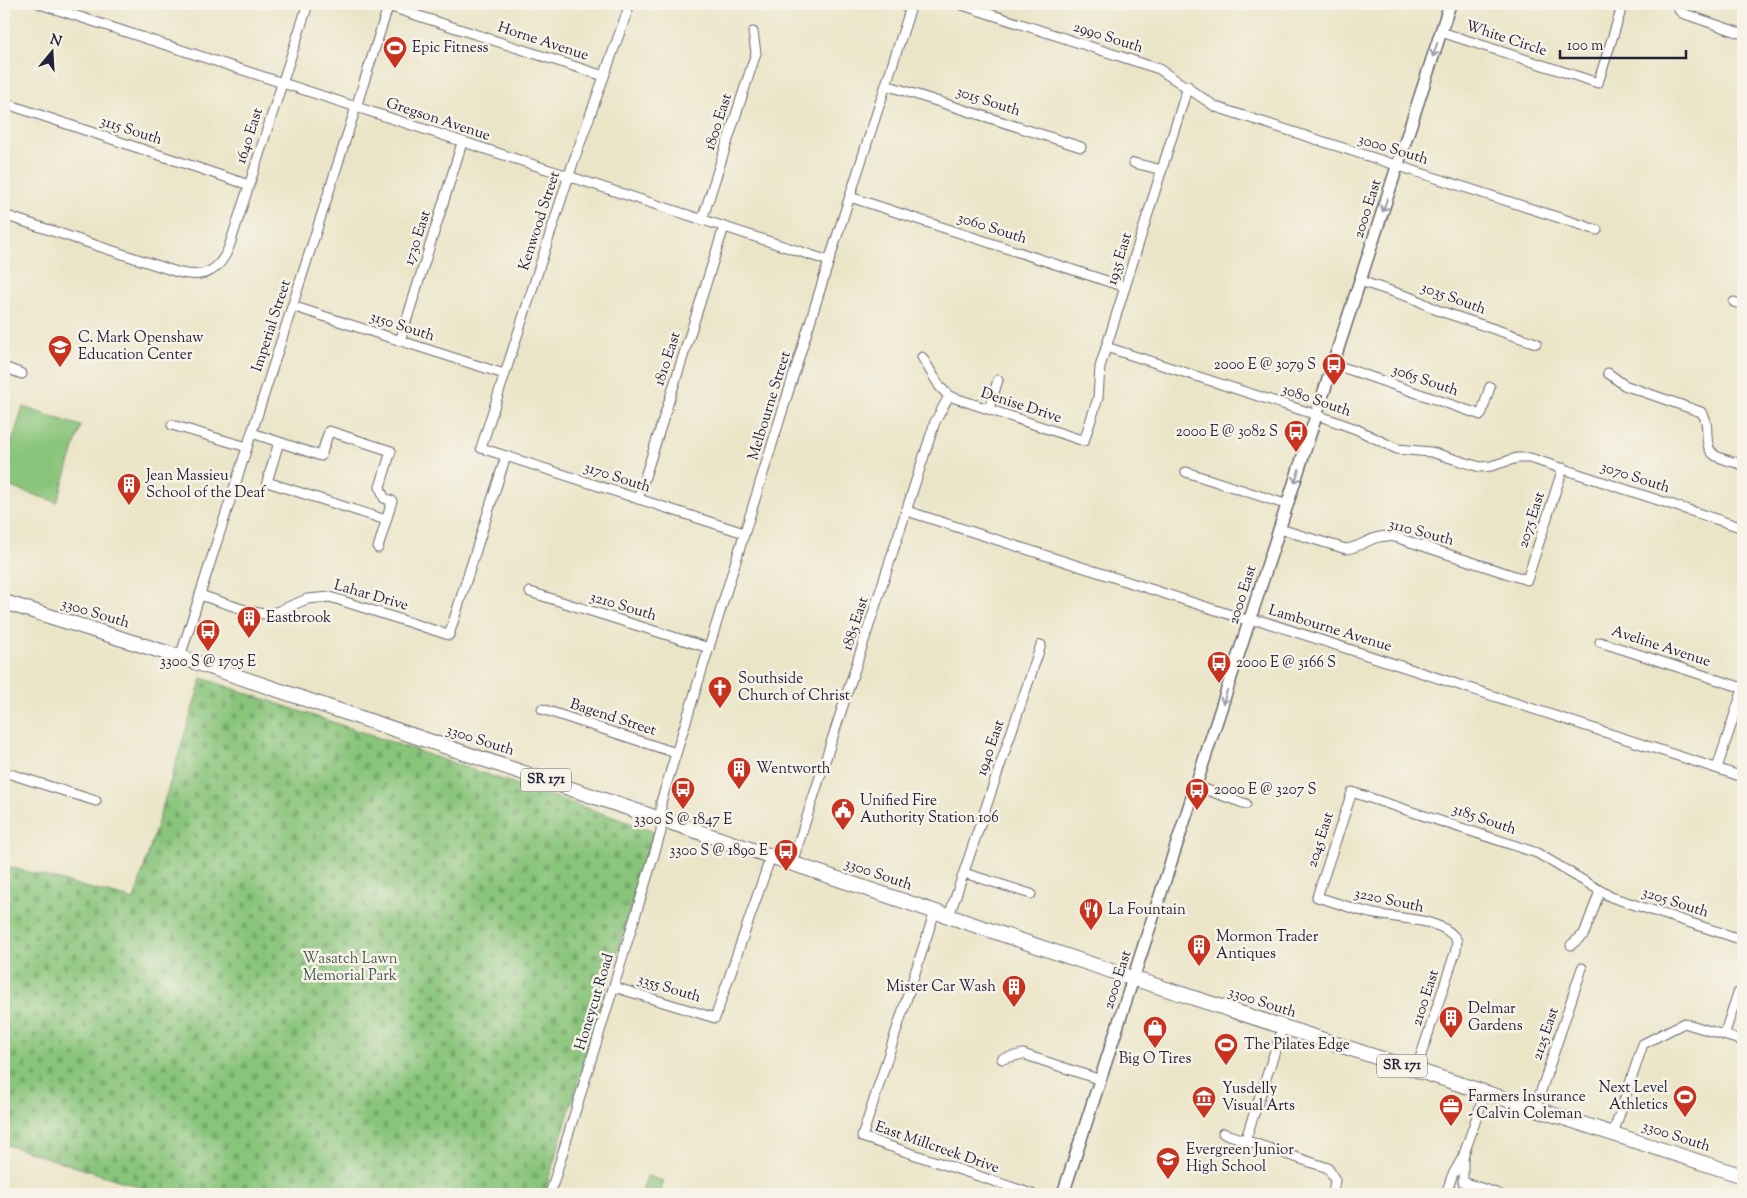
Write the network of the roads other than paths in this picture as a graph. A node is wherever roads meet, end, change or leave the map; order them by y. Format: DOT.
graph roads {
  1 [pos="40,4"];
  2 [pos="308,4"];
  3 [pos="630,4"];
  4 [pos="897,4"];
  5 [pos="959,4"];
  6 [pos="1450,4"];
  7 [pos="1623,4"];
  8 [pos="1678,4"];
  9 [pos="388,5"];
  10 [pos="911,6"];
  11 [pos="753,32"];
  12 [pos="1441,32"];
  13 [pos="1743,34"];
  14 [pos="604,76"];
  15 [pos="282,84"];
  16 [pos="886,85"];
  17 [pos="1188,86"];
  18 [pos="4,103"];
  19 [pos="356,108"];
  20 [pos="462,143"];
  21 [pos="1081,147"];
  22 [pos="1134,163"];
  23 [pos="1397,167"];
  24 [pos="1162,170"];
  25 [pos="568,177"];
  26 [pos="249,185"];
  27 [pos="850,197"];
  28 [pos="4,215"];
  29 [pos="702,220"];
  30 [pos="724,227"];
  31 [pos="1596,230"];
  32 [pos="829,261"];
  33 [pos="1360,281"];
  34 [pos="1125,287"];
  35 [pos="292,306"];
  36 [pos="400,341"];
  37 [pos="1536,342"];
  38 [pos="1106,347"];
  39 [pos="922,358"];
  40 [pos="1333,364"];
  41 [pos="4,367"];
  42 [pos="1608,373"];
  43 [pos="22,374"];
  44 [pos="504,374"];
  45 [pos="998,380"];
  46 [pos="1490,387"];
  47 [pos="949,396"];
  48 [pos="989,409"];
  49 [pos="1317,415"];
  50 [pos="172,425"];
  51 [pos="252,433"];
  52 [pos="1084,441"];
  53 [pos="279,442"];
  54 [pos="247,447"];
  55 [pos="481,448"];
  56 [pos="506,456"];
  57 [pos="1517,458"];
  58 [pos="1743,465"];
  59 [pos="1563,468"];
  60 [pos="1186,472"];
  61 [pos="638,499"];
  62 [pos="1288,505"];
  63 [pos="907,511"];
  64 [pos="386,520"];
  65 [pos="1743,528"];
  66 [pos="1280,529"];
  67 [pos="744,533"];
  68 [pos="378,548"];
  69 [pos="1527,580"];
  70 [pos="530,592"];
  71 [pos="200,595"];
  72 [pos="4,602"];
  73 [pos="1250,621"];
  74 [pos="1600,642"];
  75 [pos="1041,645"];
  76 [pos="708,648"];
  77 [pos="180,657"];
  78 [pos="1743,688"];
  79 [pos="542,709"];
  80 [pos="676,753"];
  81 [pos="1717,768"];
  82 [pos="4,772"];
  83 [pos="1743,777"];
  84 [pos="1196,786"];
  85 [pos="1352,792"];
  86 [pos="96,801"];
  87 [pos="1246,804"];
  88 [pos="661,818"];
  89 [pos="771,856"];
  90 [pos="792,863"];
  91 [pos="964,873"];
  92 [pos="1600,891"];
  93 [pos="1031,894"];
  94 [pos="1318,897"];
  95 [pos="935,911"];
  96 [pos="949,916"];
  97 [pos="1453,934"];
  98 [pos="1743,940"];
  99 [pos="1571,945"];
  100 [pos="1582,968"];
  101 [pos="1134,979"];
  102 [pos="614,987"];
  103 [pos="1738,993"];
  104 [pos="1283,1027"];
  105 [pos="1724,1035"];
  106 [pos="1743,1042"];
  107 [pos="1002,1058"];
  108 [pos="1416,1070"];
  109 [pos="1101,1080"];
  110 [pos="1486,1092"];
  111 [pos="1535,1109"];
  112 [pos="1223,1134"];
  113 [pos="1613,1134"];
  114 [pos="1245,1141"];
  115 [pos="1463,1157"];
  116 [pos="1743,1176"];
  117 [pos="550,1194"];
  118 [pos="1032,1194"];
  119 [pos="1063,1194"];
  120 [pos="1333,1194"];
  121 [pos="1446,1194"];
  122 [pos="1499,1194"];
  1 -- 15 [label="street, Gregson Avenue"];
  2 -- 15 [label="street, 1640 East"];
  3 -- 14 [label="street, Kenwood Street"];
  4 -- 10 [label="street"];
  5 -- 17 [label="street, 2990 South"];
  6 -- 12 [label="street, 2000 East"];
  7 -- 12 [label="street, White Circle"];
  8 -- 13 [label="street"];
  9 -- 14 [label="street, Horne Avenue"];
  9 -- 19 [label="street, Imperial Street"];
  10 -- 16 [label="street, Melbourne Street"];
  11 -- 29 [label="street, 1800 East"];
  12 -- 23 [label="street, 2000 East, one-way"];
  14 -- 25 [label="street, Kenwood Street"];
  15 -- 19 [label="street, Gregson Avenue"];
  15 -- 26 [label="street, 1640 East"];
  16 -- 21 [label="street, 3015 South"];
  16 -- 27 [label="street, Melbourne Street"];
  17 -- 23 [label="street, 3000 South"];
  17 -- 24 [label="street, 1935 East"];
  18 -- 26 [label="street, 3115 South"];
  19 -- 20 [label="street, Gregson Avenue"];
  19 -- 35 [label="street, Imperial Street"];
  20 -- 25 [label="street, Gregson Avenue"];
  20 -- 36 [label="street, 1730 East"];
  22 -- 24 [label="street"];
  23 -- 31 [label="street, 3000 South"];
  23 -- 33 [label="street, 2000 East, one-way"];
  24 -- 34 [label="street, 1935 East"];
  25 -- 29 [label="street, Gregson Avenue"];
  25 -- 44 [label="street, Kenwood Street"];
  26 -- 28 [label="street, 1640 East"];
  27 -- 32 [label="street, Melbourne Street"];
  27 -- 34 [label="street, 3060 South"];
  29 -- 30 [label="street, Gregson Avenue"];
  30 -- 32 [label="street, Gregson Avenue"];
  30 -- 61 [label="street, 1810 East"];
  32 -- 67 [label="street, Melbourne Street"];
  33 -- 37 [label="street, 3035 South"];
  33 -- 40 [label="street, 2000 East"];
  34 -- 38 [label="street, 1935 East"];
  35 -- 36 [label="street, 3150 South"];
  35 -- 51 [label="street, Imperial Street"];
  36 -- 44 [label="street, 3150 South"];
  38 -- 49 [label="street, 3080 South"];
  38 -- 52 [label="street, 1935 East"];
  39 -- 47 [label="street"];
  40 -- 46 [label="street, 3065 South"];
  40 -- 49 [label="street, 2000 East"];
  41 -- 43 [label="street"];
  42 -- 58 [label="street"];
  44 -- 55 [label="street, Kenwood Street"];
  45 -- 48 [label="street"];
  47 -- 48 [label="street, Denise Drive"];
  47 -- 63 [label="street, 1885 East"];
  48 -- 52 [label="street, Denise Drive"];
  49 -- 57 [label="street, 3080 South"];
  49 -- 62 [label="street, 2000 East, one-way"];
  50 -- 54 [label="street"];
  51 -- 53 [label="street"];
  51 -- 54 [label="street, Imperial Street"];
  53 -- 64 [label="street"];
  53 -- 64 [label="street"];
  54 -- 71 [label="street, Imperial Street"];
  55 -- 56 [label="street, 3170 South"];
  56 -- 61 [label="street, 3170 South"];
  56 -- 71 [label="street, Lahar Drive"];
  57 -- 59 [label="street, 3070 South"];
  59 -- 65 [label="street, 3070 South"];
  59 -- 69 [label="street, 2075 East"];
  60 -- 62 [label="street"];
  61 -- 67 [label="street, 3170 South"];
  62 -- 66 [label="street, 2000 East"];
  63 -- 73 [label="street, Lambourne Avenue"];
  63 -- 90 [label="street, 1885 East"];
  64 -- 68 [label="street"];
  66 -- 69 [label="street, 3110 South"];
  66 -- 73 [label="street, 2000 East"];
  67 -- 76 [label="street, Melbourne Street"];
  70 -- 76 [label="street, 3210 South"];
  71 -- 77 [label="street, Imperial Street"];
  72 -- 77 [label="main road, 3300 South / SR 171"];
  73 -- 81 [label="street, Lambourne Avenue"];
  73 -- 84 [label="street, 2000 East, one-way"];
  74 -- 78 [label="street, Aveline Avenue"];
  75 -- 91 [label="street, 1940 East"];
  76 -- 80 [label="street, Melbourne Street"];
  77 -- 88 [label="main road, 3300 South / SR 171"];
  78 -- 81 [label="street"];
  79 -- 80 [label="street, Bagend Street"];
  80 -- 88 [label="street, Melbourne Street"];
  81 -- 83 [label="street, Lambourne Avenue"];
  82 -- 86 [label="street"];
  84 -- 87 [label="street"];
  84 -- 101 [label="street, 2000 East"];
  85 -- 92 [label="street, 3185 South"];
  85 -- 94 [label="street, 2045 East"];
  88 -- 89 [label="main road, 3300 South / SR 171"];
  88 -- 102 [label="street, Honeycut Road"];
  89 -- 90 [label="main road, 3300 South / SR 171"];
  89 -- 102 [label="street, 3355 South"];
  90 -- 95 [label="main road, 3300 South / SR 171"];
  91 -- 93 [label="street"];
  91 -- 96 [label="street, 1940 East"];
  92 -- 98 [label="street, 3205 South"];
  92 -- 99 [label="street"];
  94 -- 97 [label="street, 3220 South"];
  95 -- 96 [label="main road, 3300 South / SR 171"];
  95 -- 118 [label="street, East Millcreek Drive"];
  96 -- 101 [label="main road, 3300 South / SR 171"];
  97 -- 108 [label="street, 2100 East"];
  100 -- 111 [label="street, 2125 East"];
  101 -- 104 [label="main road, 3300 South / SR 171"];
  101 -- 109 [label="street, 2000 East"];
  102 -- 117 [label="street, Honeycut Road"];
  103 -- 105 [label="street"];
  104 -- 108 [label="main road, 3300 South / SR 171"];
  104 -- 114 [label="street"];
  105 -- 106 [label="street"];
  105 -- 113 [label="street"];
  107 -- 109 [label="street"];
  108 -- 110 [label="main road, 3300 South / SR 171"];
  109 -- 119 [label="street, 2000 East"];
  110 -- 111 [label="main road, 3300 South / SR 171"];
  110 -- 115 [label="street"];
  111 -- 113 [label="main road, 3300 South / SR 171"];
  112 -- 114 [label="street"];
  113 -- 116 [label="main road, 3300 South / SR 171"];
  114 -- 120 [label="street"];
  115 -- 121 [label="street"];
  115 -- 122 [label="street"];
}
